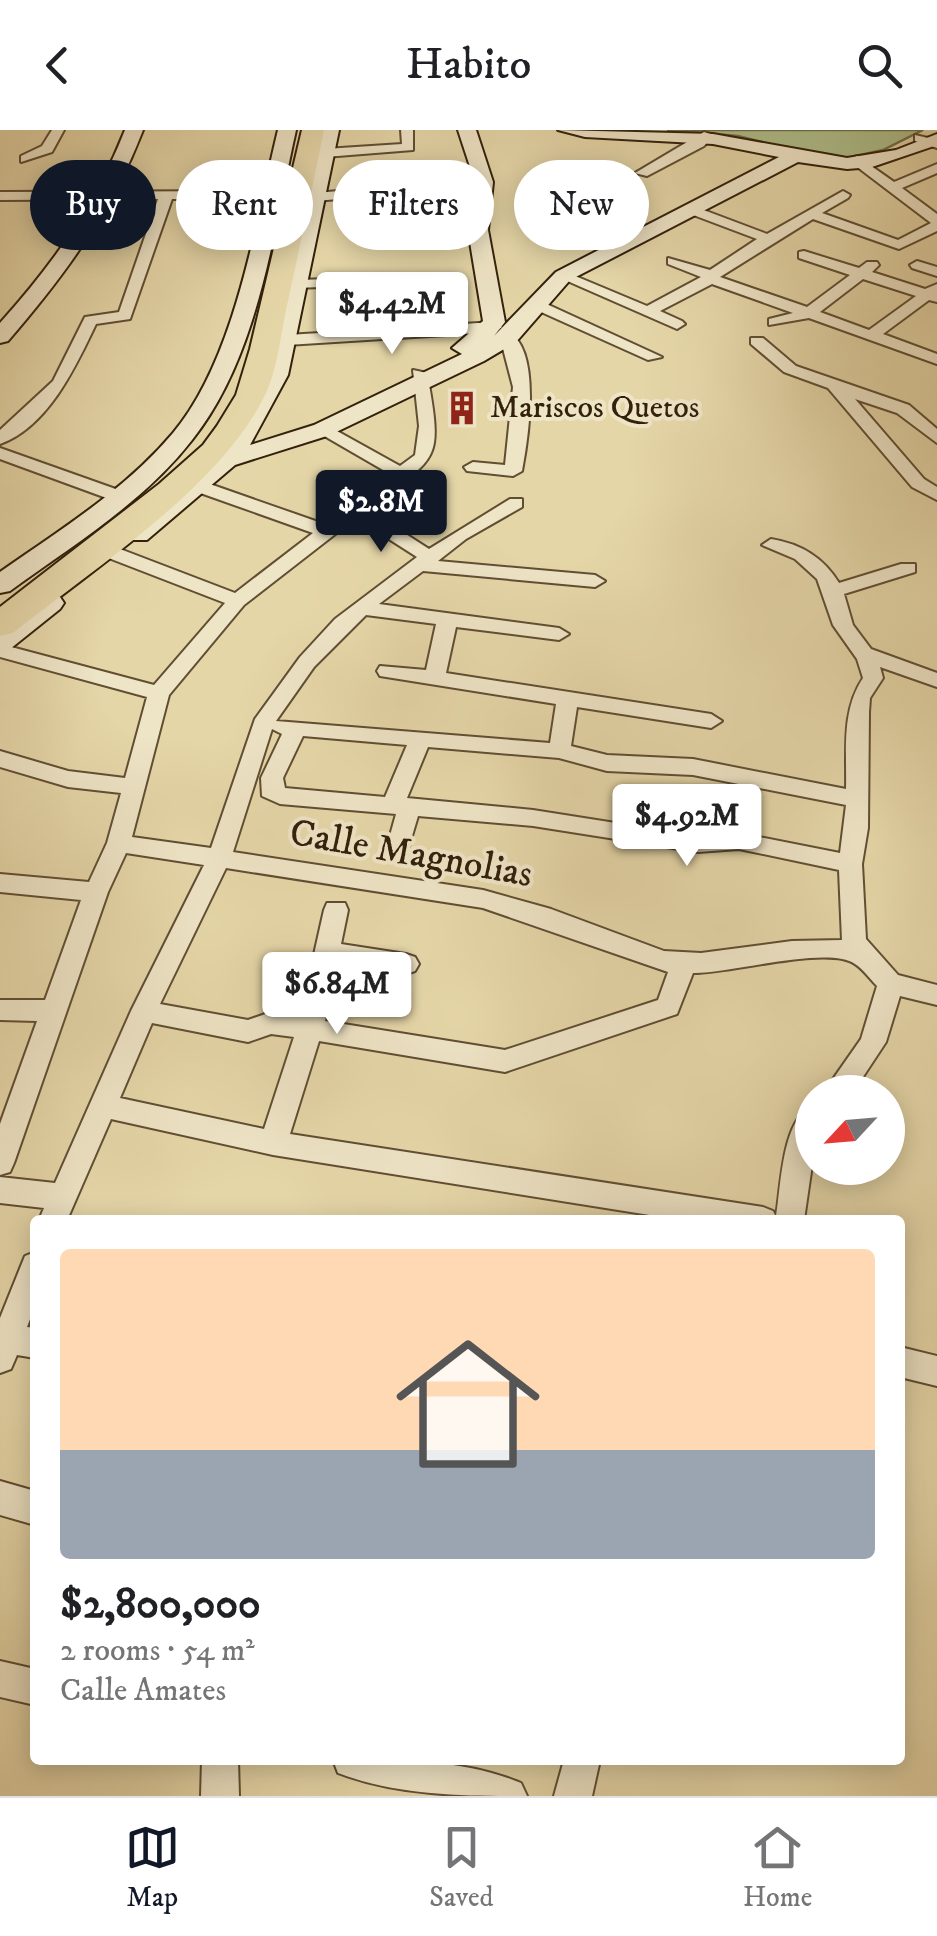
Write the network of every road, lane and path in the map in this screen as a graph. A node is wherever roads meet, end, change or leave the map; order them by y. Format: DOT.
graph roads {
  1 [pos="58,130"];
  2 [pos="119,130"];
  3 [pos="134,130"];
  4 [pos="286,130"];
  5 [pos="300,130"];
  6 [pos="407,130"];
  7 [pos="467,130"];
  8 [pos="571,130"];
  9 [pos="616,130"];
  10 [pos="707,137"];
  11 [pos="323,138"];
  12 [pos="932,138"];
  13 [pos="792,158"];
  14 [pos="26,159"];
  15 [pos="111,160"];
  16 [pos="119,160"];
  17 [pos="293,160"];
  18 [pos="477,160"];
  19 [pos="313,163"];
  20 [pos="861,163"];
  21 [pos="649,168"];
  22 [pos="937,168"];
  23 [pos="892,188"];
  24 [pos="843,195"];
  25 [pos="0,196"];
  26 [pos="30,196"];
  27 [pos="156,196"];
  28 [pos="166,196"];
  29 [pos="176,196"];
  30 [pos="693,210"];
  31 [pos="813,214"];
  32 [pos="936,220"];
  33 [pos="771,240"];
  34 [pos="56,250"];
  35 [pos="72,250"];
  36 [pos="276,250"];
  37 [pos="287,250"];
  38 [pos="298,250"];
  39 [pos="486,250"];
  40 [pos="804,254"];
  41 [pos="674,260"];
  42 [pos="878,260"];
  43 [pos="917,264"];
  44 [pos="937,272"];
  45 [pos="862,273"];
  46 [pos="562,276"];
  47 [pos="771,276"];
  48 [pos="710,277"];
  49 [pos="366,282"];
  50 [pos="296,284"];
  51 [pos="934,293"];
  52 [pos="748,294"];
  53 [pos="392,308"];
  54 [pos="647,312"];
  55 [pos="808,314"];
  56 [pos="0,316"];
  57 [pos="512,319"];
  58 [pos="774,322"];
  59 [pos="676,324"];
  60 [pos="394,334"];
  61 [pos="872,335"];
  62 [pos="0,336"];
  63 [pos="286,340"];
  64 [pos="758,340"];
  65 [pos="654,357"];
  66 [pos="937,358"];
  67 [pos="420,378"];
  68 [pos="832,384"];
  69 [pos="251,427"];
  70 [pos="322,430"];
  71 [pos="0,438"];
  72 [pos="937,438"];
  73 [pos="0,453"];
  74 [pos="226,460"];
  75 [pos="472,468"];
  76 [pos="404,475"];
  77 [pos="198,486"];
  78 [pos="937,495"];
  79 [pos="118,496"];
  80 [pos="516,502"];
  81 [pos="357,510"];
  82 [pos="325,530"];
  83 [pos="771,545"];
  84 [pos="113,553"];
  85 [pos="426,561"];
  86 [pos="908,568"];
  87 [pos="594,581"];
  88 [pos="834,591"];
  89 [pos="2,600"];
  90 [pos="237,602"];
  91 [pos="360,608"];
  92 [pos="447,620"];
  93 [pos="559,634"];
  94 [pos="0,647"];
  95 [pos="868,655"];
  96 [pos="387,671"];
  97 [pos="435,679"];
  98 [pos="937,680"];
  99 [pos="159,693"];
  100 [pos="568,696"];
  101 [pos="711,721"];
  102 [pos="262,724"];
  103 [pos="296,728"];
  104 [pos="420,740"];
  105 [pos="559,751"];
  106 [pos="0,760"];
  107 [pos="133,787"];
  108 [pos="855,799"];
  109 [pos="401,805"];
  110 [pos="118,842"];
  111 [pos="398,850"];
  112 [pos="220,859"];
  113 [pos="850,864"];
  114 [pos="0,883"];
  115 [pos="96,892"];
  116 [pos="336,910"];
  117 [pos="328,952"];
  118 [pos="860,952"];
  119 [pos="406,964"];
  120 [pos="684,964"];
  121 [pos="890,983"];
  122 [pos="936,994"];
  123 [pos="0,1010"];
  124 [pos="56,1011"];
  125 [pos="144,1011"];
  126 [pos="310,1030"];
  127 [pos="853,1075"];
  128 [pos="104,1106"];
  129 [pos="273,1143"];
  130 [pos="0,1163"];
  131 [pos="795,1185"];
  132 [pos="0,1190"];
  133 [pos="58,1209"];
  134 [pos="731,1215"];
  135 [pos="791,1215"];
  136 [pos="30,1285"];
  137 [pos="14,1346"];
  138 [pos="905,1363"];
  139 [pos="937,1372"];
  140 [pos="0,1498"];
  141 [pos="30,1507"];
  142 [pos="0,1679"];
  143 [pos="30,1685"];
  144 [pos="220,1765"];
  145 [pos="373,1765"];
  146 [pos="581,1765"];
  147 [pos="220,1796"];
  148 [pos="508,1796"];
  149 [pos="573,1796"];
  1 -- 14 [label="street"];
  2 -- 15 [label="main road"];
  3 -- 16 [label="main road"];
  4 -- 17 [label="main road"];
  5 -- 89 [label="highway"];
  6 -- 11 [label="street"];
  7 -- 18 [label="main road"];
  8 -- 10 [label="main road"];
  9 -- 10 [label="main road"];
  10 -- 13 [label="main road"];
  10 -- 20 [label="main road"];
  10 -- 21 [label="street"];
  11 -- 19 [label="highway"];
  12 -- 20 [label="main road"];
  13 -- 20 [label="main road"];
  13 -- 30 [label="main road"];
  20 -- 23 [label="street"];
  22 -- 23 [label="street"];
  23 -- 32 [label="street"];
  24 -- 31 [label="street"];
  25 -- 26 [label="street"];
  27 -- 28 [label="street"];
  28 -- 29 [label="street"];
  28 -- 71 [label="street"];
  30 -- 33 [label="street"];
  30 -- 46 [label="main road"];
  31 -- 32 [label="street"];
  31 -- 33 [label="street"];
  33 -- 48 [label="street"];
  34 -- 56 [label="main road"];
  35 -- 62 [label="main road"];
  36 -- 79 [label="main road"];
  37 -- 89 [label="highway"];
  38 -- 50 [label="main road"];
  39 -- 57 [label="main road"];
  40 -- 45 [label="street"];
  41 -- 48 [label="street"];
  42 -- 45 [label="street"];
  43 -- 44 [label="street"];
  45 -- 51 [label="street"];
  45 -- 55 [label="street"];
  46 -- 54 [label="street"];
  46 -- 57 [label="main road"];
  47 -- 52 [label="street"];
  48 -- 52 [label="street"];
  48 -- 54 [label="street"];
  49 -- 50 [label="street"];
  50 -- 63 [label="main road"];
  51 -- 61 [label="street"];
  52 -- 55 [label="street"];
  53 -- 60 [label="street"];
  54 -- 59 [label="street"];
  55 -- 58 [label="street"];
  55 -- 61 [label="street"];
  57 -- 60 [label="street"];
  57 -- 65 [label="street"];
  57 -- 67 [label="main road"];
  57 -- 75 [label="street"];
  60 -- 63 [label="street"];
  61 -- 66 [label="street"];
  63 -- 69 [label="main road"];
  64 -- 68 [label="street"];
  67 -- 69 [label="main road"];
  67 -- 70 [label="main road"];
  67 -- 76 [label="street"];
  68 -- 72 [label="street"];
  68 -- 78 [label="street"];
  69 -- 74 [label="main road"];
  70 -- 74 [label="main road"];
  70 -- 76 [label="street"];
  73 -- 79 [label="street"];
  74 -- 77 [label="main road"];
  76 -- 81 [label="street"];
  77 -- 82 [label="street"];
  77 -- 84 [label="main road"];
  79 -- 89 [label="main road"];
  80 -- 85 [label="street"];
  81 -- 82 [label="street"];
  81 -- 85 [label="street"];
  82 -- 90 [label="street"];
  83 -- 88 [label="street"];
  84 -- 90 [label="street"];
  84 -- 94 [label="main road"];
  85 -- 87 [label="street"];
  85 -- 91 [label="street"];
  86 -- 88 [label="street"];
  88 -- 95 [label="street"];
  90 -- 99 [label="street"];
  91 -- 92 [label="street"];
  91 -- 102 [label="street"];
  92 -- 93 [label="street"];
  92 -- 97 [label="street"];
  94 -- 99 [label="street"];
  95 -- 98 [label="street"];
  95 -- 108 [label="street"];
  96 -- 97 [label="street"];
  97 -- 100 [label="street"];
  99 -- 107 [label="street"];
  100 -- 101 [label="street"];
  100 -- 105 [label="street"];
  102 -- 103 [label="street"];
  102 -- 112 [label="street"];
  103 -- 104 [label="street"];
  103 -- 109 [label="street"];
  104 -- 105 [label="street"];
  104 -- 109 [label="street"];
  105 -- 108 [label="street"];
  106 -- 107 [label="street"];
  107 -- 110 [label="street"];
  108 -- 113 [label="street"];
  109 -- 111 [label="street"];
  109 -- 113 [label="street"];
  110 -- 112 [label="street, Calle Magnolias"];
  110 -- 115 [label="street"];
  112 -- 120 [label="street, Calle Magnolias"];
  112 -- 125 [label="street"];
  113 -- 118 [label="street"];
  114 -- 115 [label="street"];
  115 -- 124 [label="street"];
  116 -- 117 [label="street"];
  117 -- 119 [label="street"];
  117 -- 126 [label="street"];
  118 -- 120 [label="street, Calle Magnolias"];
  118 -- 121 [label="street"];
  120 -- 126 [label="street"];
  121 -- 122 [label="street"];
  121 -- 127 [label="street"];
  123 -- 124 [label="street"];
  124 -- 130 [label="street"];
  125 -- 126 [label="street"];
  125 -- 128 [label="street"];
  126 -- 129 [label="street"];
  128 -- 129 [label="street"];
  128 -- 133 [label="street"];
  129 -- 134 [label="street"];
  131 -- 135 [label="street"];
  132 -- 133 [label="street"];
  136 -- 137 [label="street"];
  138 -- 139 [label="street"];
  140 -- 141 [label="street"];
  142 -- 143 [label="street"];
  144 -- 147 [label="street"];
  145 -- 148 [label="street"];
  146 -- 149 [label="street"];
}
